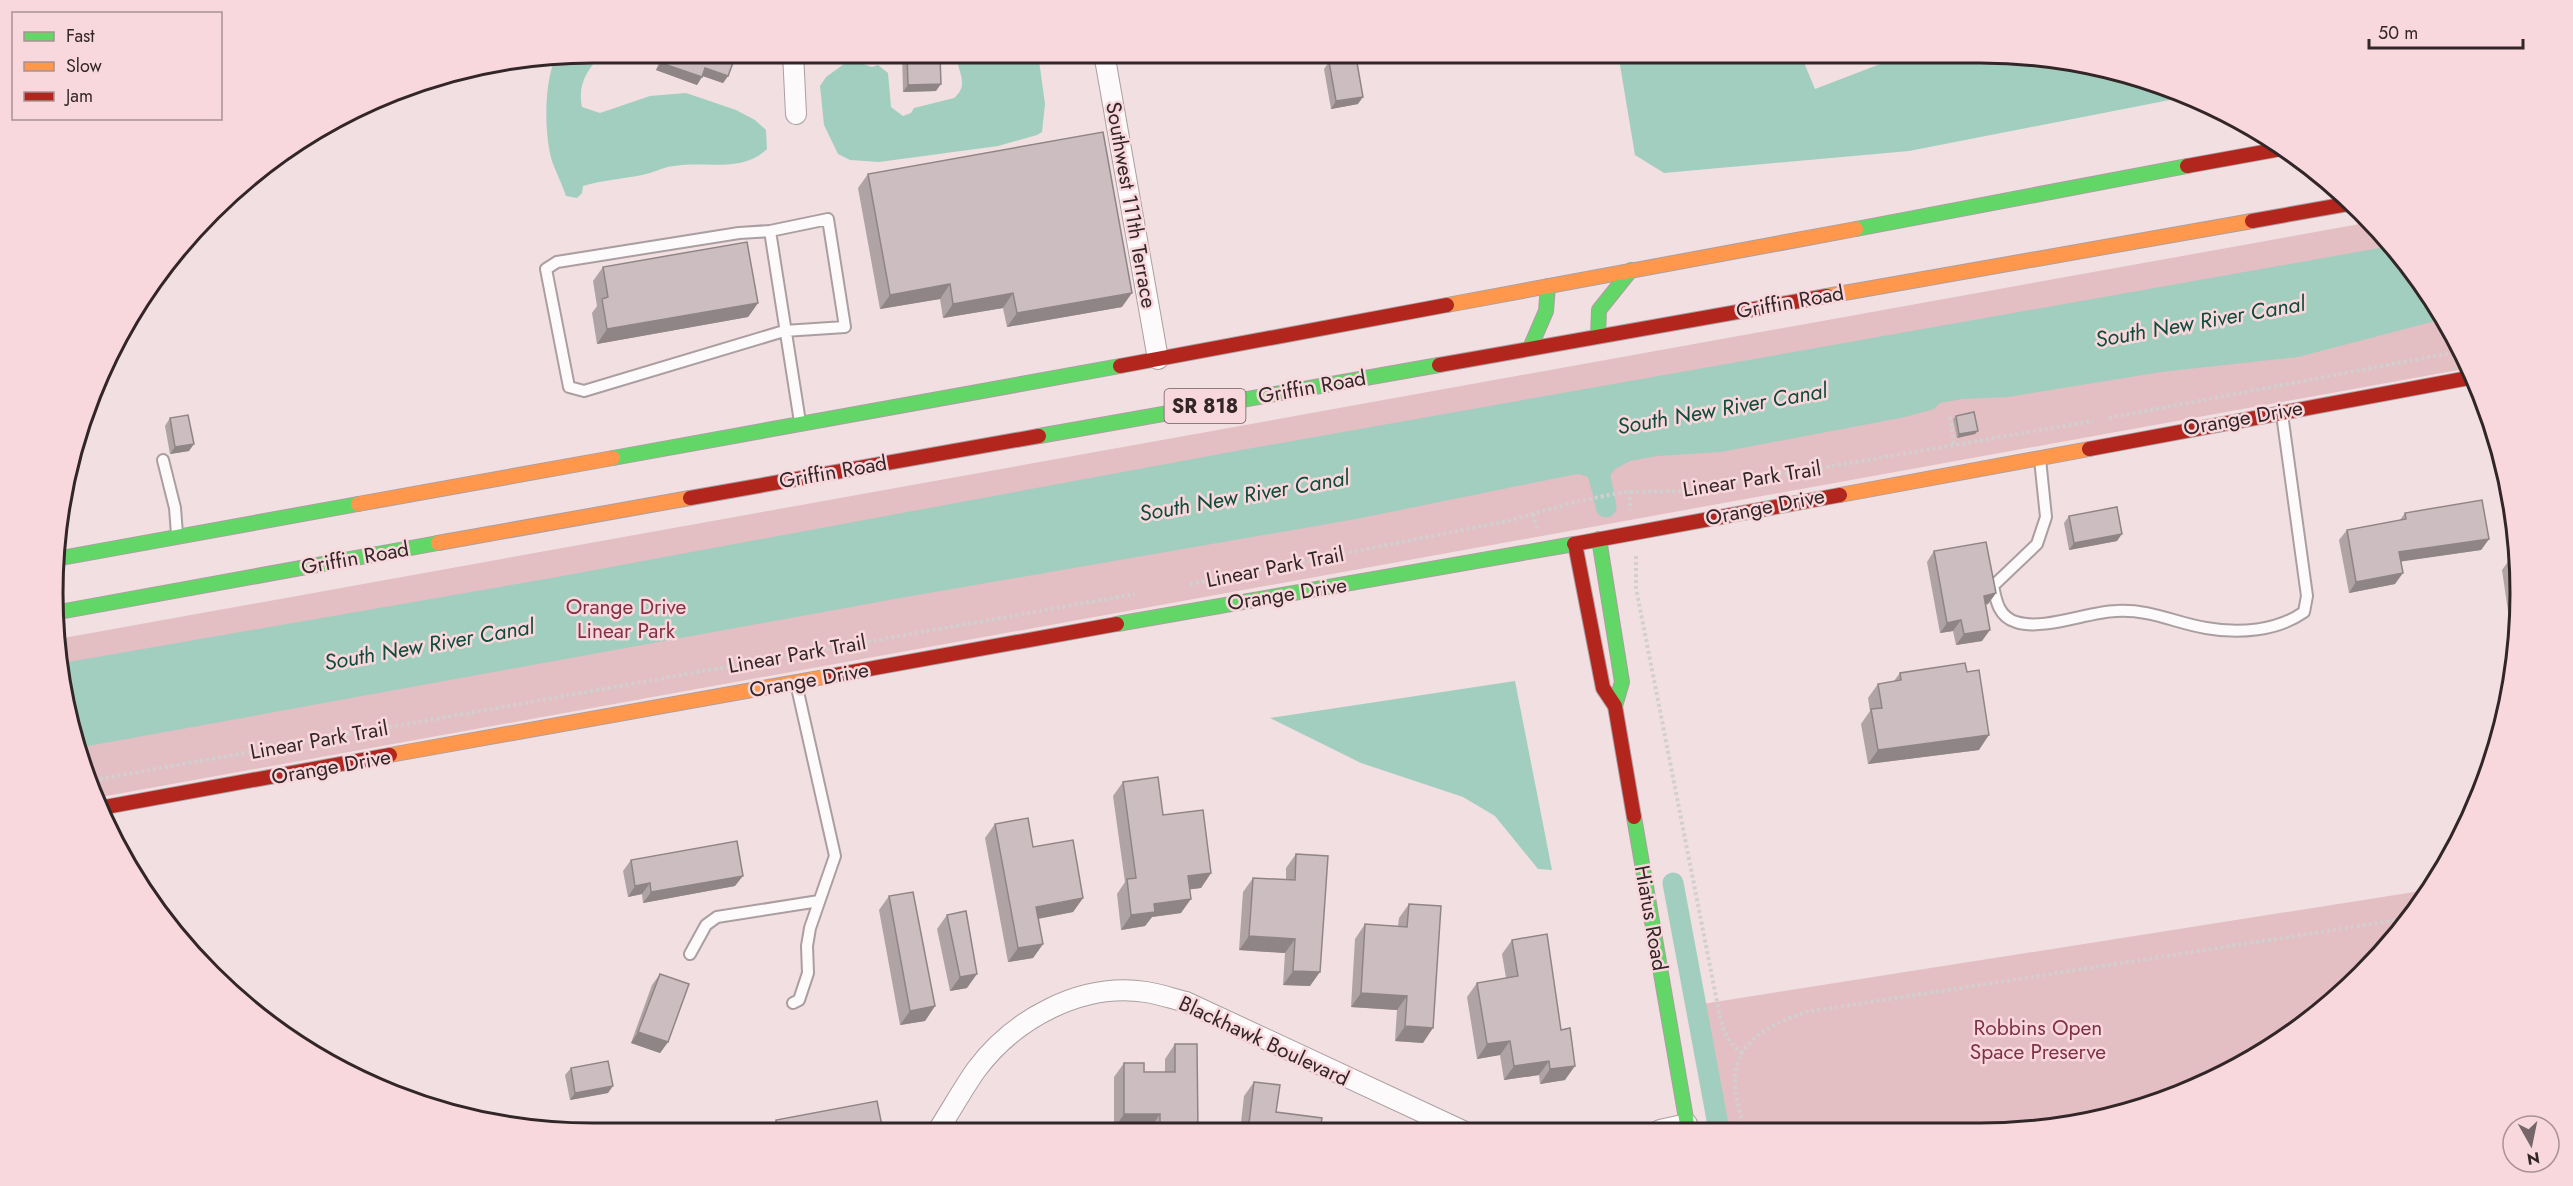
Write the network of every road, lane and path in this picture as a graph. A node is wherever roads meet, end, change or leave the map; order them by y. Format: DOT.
graph roads {
  1 [pos="794,63"];
  2 [pos="1106,63"];
  3 [pos="796,114"];
  4 [pos="2272,151"];
  5 [pos="2341,205"];
  6 [pos="770,231"];
  7 [pos="1631,270"];
  8 [pos="1548,286"];
  9 [pos="784,331"];
  10 [pos="1598,336"];
  11 [pos="1530,348"];
  12 [pos="2452,353"];
  13 [pos="1158,358"];
  14 [pos="2464,378"];
  15 [pos="2282,411"];
  16 [pos="1950,417"];
  17 [pos="2105,418"];
  18 [pos="2094,421"];
  19 [pos="800,424"];
  20 [pos="1954,445"];
  21 [pos="2039,456"];
  22 [pos="163,460"];
  23 [pos="1630,491"];
  24 [pos="1630,520"];
  25 [pos="177,537"];
  26 [pos="1599,539"];
  27 [pos="1575,544"];
  28 [pos="1636,551"];
  29 [pos="64,557"];
  30 [pos="1188,584"];
  31 [pos="1141,593"];
  32 [pos="64,611"];
  33 [pos="796,682"];
  34 [pos="1615,706"];
  35 [pos="97,779"];
  36 [pos="108,807"];
  37 [pos="819,900"];
  38 [pos="2396,920"];
  39 [pos="690,954"];
  40 [pos="793,1003"];
  41 [pos="1744,1054"];
  42 [pos="943,1123"];
  43 [pos="1446,1123"];
  44 [pos="1686,1123"];
  45 [pos="1743,1123"];
  1 -- 3 [label="street"];
  2 -- 13 [label="street, Southwest 111th Terrace"];
  4 -- 7 [label="main road, SR 818"];
  5 -- 10 [label="main road, Griffin Road / SR 818"];
  6 -- 9 [label="lane"];
  6 -- 9 [label="lane"];
  6 -- 9 [label="lane"];
  7 -- 8 [label="main road, SR 818"];
  7 -- 10 [label="main road"];
  8 -- 11 [label="main road"];
  8 -- 13 [label="main road, SR 818"];
  9 -- 19 [label="lane"];
  10 -- 11 [label="main road, Griffin Road / SR 818"];
  11 -- 32 [label="main road, Griffin Road / SR 818"];
  12 -- 17 [label="path"];
  13 -- 19 [label="main road, SR 818"];
  14 -- 15 [label="main road, Orange Drive"];
  15 -- 21 [label="main road, Orange Drive"];
  15 -- 21 [label="lane"];
  16 -- 20 [label="path"];
  18 -- 20 [label="path, Linear Park Trail"];
  19 -- 25 [label="main road, SR 818"];
  20 -- 23 [label="path, Linear Park Trail"];
  21 -- 26 [label="main road, Orange Drive"];
  22 -- 25 [label="lane"];
  23 -- 24 [label="path"];
  23 -- 30 [label="path, Linear Park Trail"];
  25 -- 29 [label="main road, SR 818"];
  26 -- 27 [label="main road, Orange Drive"];
  26 -- 34 [label="main road, Hiatus Road"];
  27 -- 33 [label="main road, Orange Drive"];
  27 -- 34 [label="main road, Hiatus Road"];
  28 -- 41 [label="path"];
  31 -- 35 [label="path, Linear Park Trail"];
  33 -- 36 [label="main road, Orange Drive"];
  33 -- 37 [label="lane"];
  34 -- 44 [label="main road, Hiatus Road"];
  37 -- 39 [label="lane"];
  37 -- 40 [label="lane"];
  38 -- 41 [label="path"];
  41 -- 45 [label="path"];
  42 -- 43 [label="street, Blackhawk Boulevard"];
}
